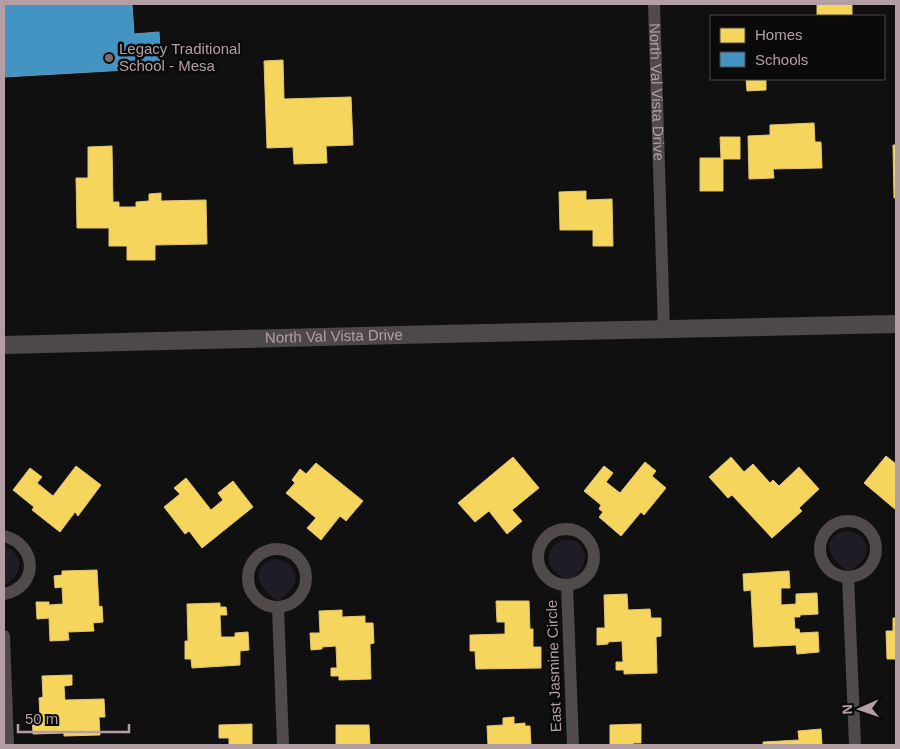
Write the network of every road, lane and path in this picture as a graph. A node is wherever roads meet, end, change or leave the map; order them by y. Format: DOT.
graph roads {
  1 [pos="654,4"];
  2 [pos="896,324"];
  3 [pos="664,330"];
  4 [pos="4,345"];
  5 [pos="4,536"];
  6 [pos="848,577"];
  7 [pos="567,585"];
  8 [pos="4,594"];
  9 [pos="278,607"];
  10 [pos="4,636"];
  11 [pos="8,745"];
  12 [pos="283,745"];
  13 [pos="573,745"];
  14 [pos="855,745"];
  1 -- 3 [label="street, North Val Vista Drive"];
  2 -- 3 [label="main road, North Val Vista Drive"];
  3 -- 4 [label="main road, North Val Vista Drive"];
  5 -- 8 [label="street"];
  6 -- 6 [label="street"];
  6 -- 14 [label="street"];
  7 -- 7 [label="street, East Jasmine Circle"];
  7 -- 13 [label="street, East Jasmine Circle"];
  9 -- 9 [label="street"];
  9 -- 12 [label="street"];
  10 -- 11 [label="street"];
}
